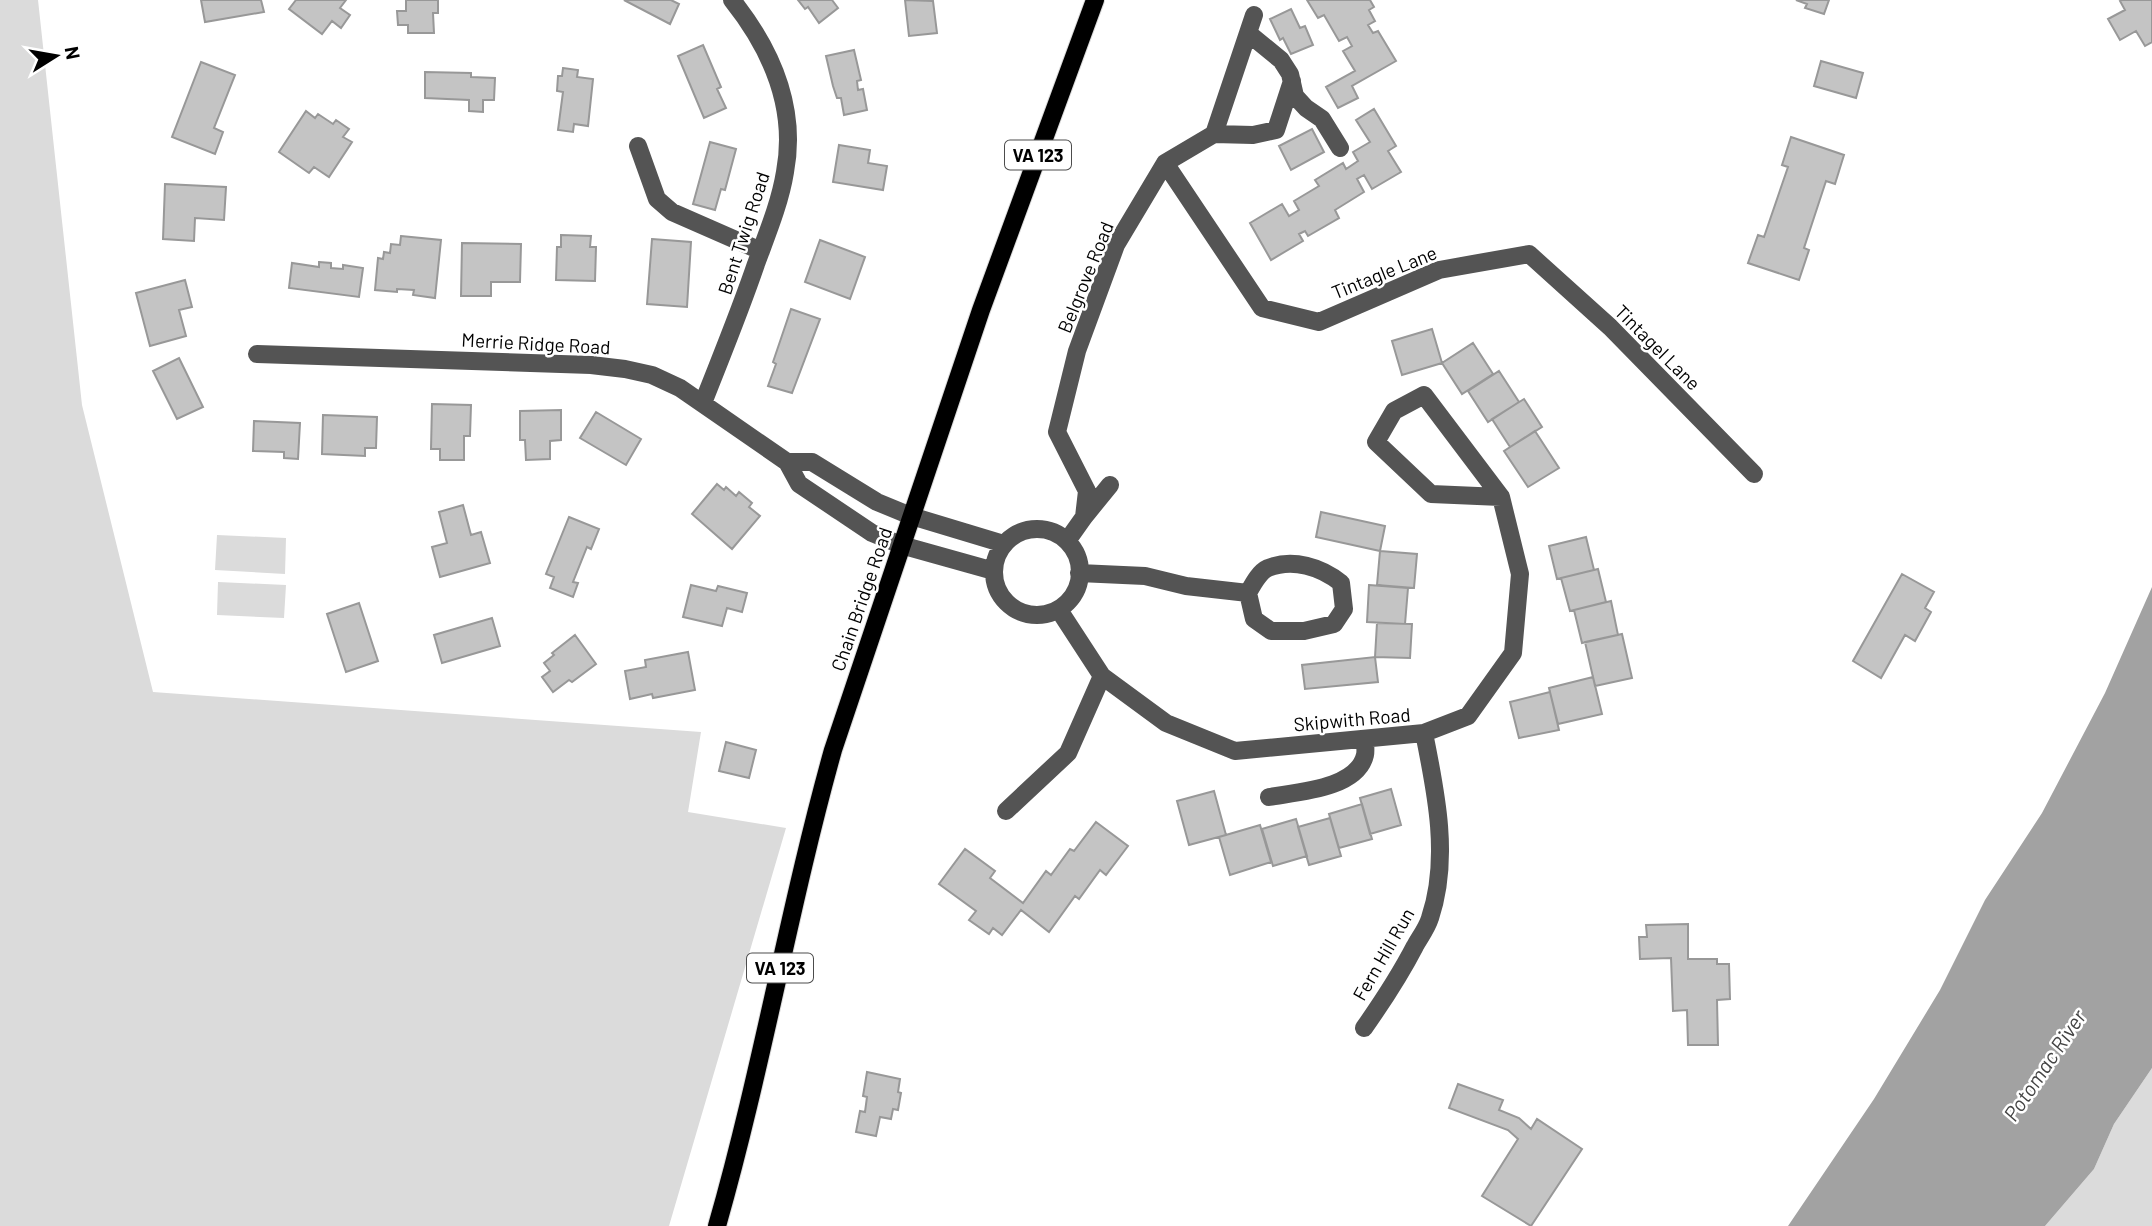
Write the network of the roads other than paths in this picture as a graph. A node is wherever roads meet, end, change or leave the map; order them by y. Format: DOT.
graph roads {
  1 [pos="732,0"];
  2 [pos="1095,0"];
  3 [pos="1254,15"];
  4 [pos="1248,33"];
  5 [pos="1292,81"];
  6 [pos="1214,134"];
  7 [pos="638,146"];
  8 [pos="1340,148"];
  9 [pos="1165,163"];
  10 [pos="761,251"];
  11 [pos="1530,254"];
  12 [pos="257,354"];
  13 [pos="703,404"];
  14 [pos="787,462"];
  15 [pos="1754,474"];
  16 [pos="1110,485"];
  17 [pos="1501,497"];
  18 [pos="911,516"];
  19 [pos="1084,517"];
  20 [pos="1067,541"];
  21 [pos="1004,544"];
  22 [pos="901,545"];
  23 [pos="993,571"];
  24 [pos="1079,573"];
  25 [pos="1248,593"];
  26 [pos="1059,610"];
  27 [pos="1102,676"];
  28 [pos="1424,733"];
  29 [pos="1365,739"];
  30 [pos="1269,797"];
  31 [pos="1006,811"];
  32 [pos="1364,1028"];
  33 [pos="717,1226"];
  1 -- 10 [label="street, Bent Twig Road"];
  2 -- 18 [label="main road, Chain Bridge Road / VA 123"];
  3 -- 4 [label="street"];
  4 -- 5 [label="street"];
  4 -- 6 [label="street"];
  5 -- 6 [label="street"];
  5 -- 8 [label="street"];
  6 -- 9 [label="street, Belgrove Road"];
  7 -- 10 [label="street"];
  9 -- 11 [label="street, Tintagle Lane"];
  9 -- 19 [label="street, Belgrove Road"];
  10 -- 13 [label="street, Bent Twig Road"];
  11 -- 15 [label="street, Tintagel Lane"];
  12 -- 13 [label="street, Merrie Ridge Road"];
  13 -- 14 [label="street, Merrie Ridge Road"];
  14 -- 18 [label="street, Merrie Ridge Road"];
  14 -- 22 [label="street, Merrie Ridge Road"];
  16 -- 19 [label="street"];
  17 -- 17 [label="street, Skipwith Road"];
  17 -- 28 [label="street, Skipwith Road"];
  18 -- 21 [label="street, Merrie Ridge Road"];
  18 -- 22 [label="main road, Chain Bridge Road / VA 123"];
  19 -- 20 [label="street"];
  20 -- 21 [label="street"];
  20 -- 24 [label="street"];
  21 -- 23 [label="street"];
  22 -- 23 [label="street, Merrie Ridge Road"];
  22 -- 33 [label="main road, Chain Bridge Road / VA 123"];
  23 -- 26 [label="street"];
  24 -- 25 [label="street"];
  24 -- 26 [label="street"];
  25 -- 25 [label="street"];
  26 -- 27 [label="street, Skipwith Road"];
  27 -- 29 [label="street, Skipwith Road"];
  27 -- 31 [label="street"];
  28 -- 29 [label="street, Skipwith Road"];
  28 -- 32 [label="street, Fern Hill Run"];
  29 -- 30 [label="street"];
}
